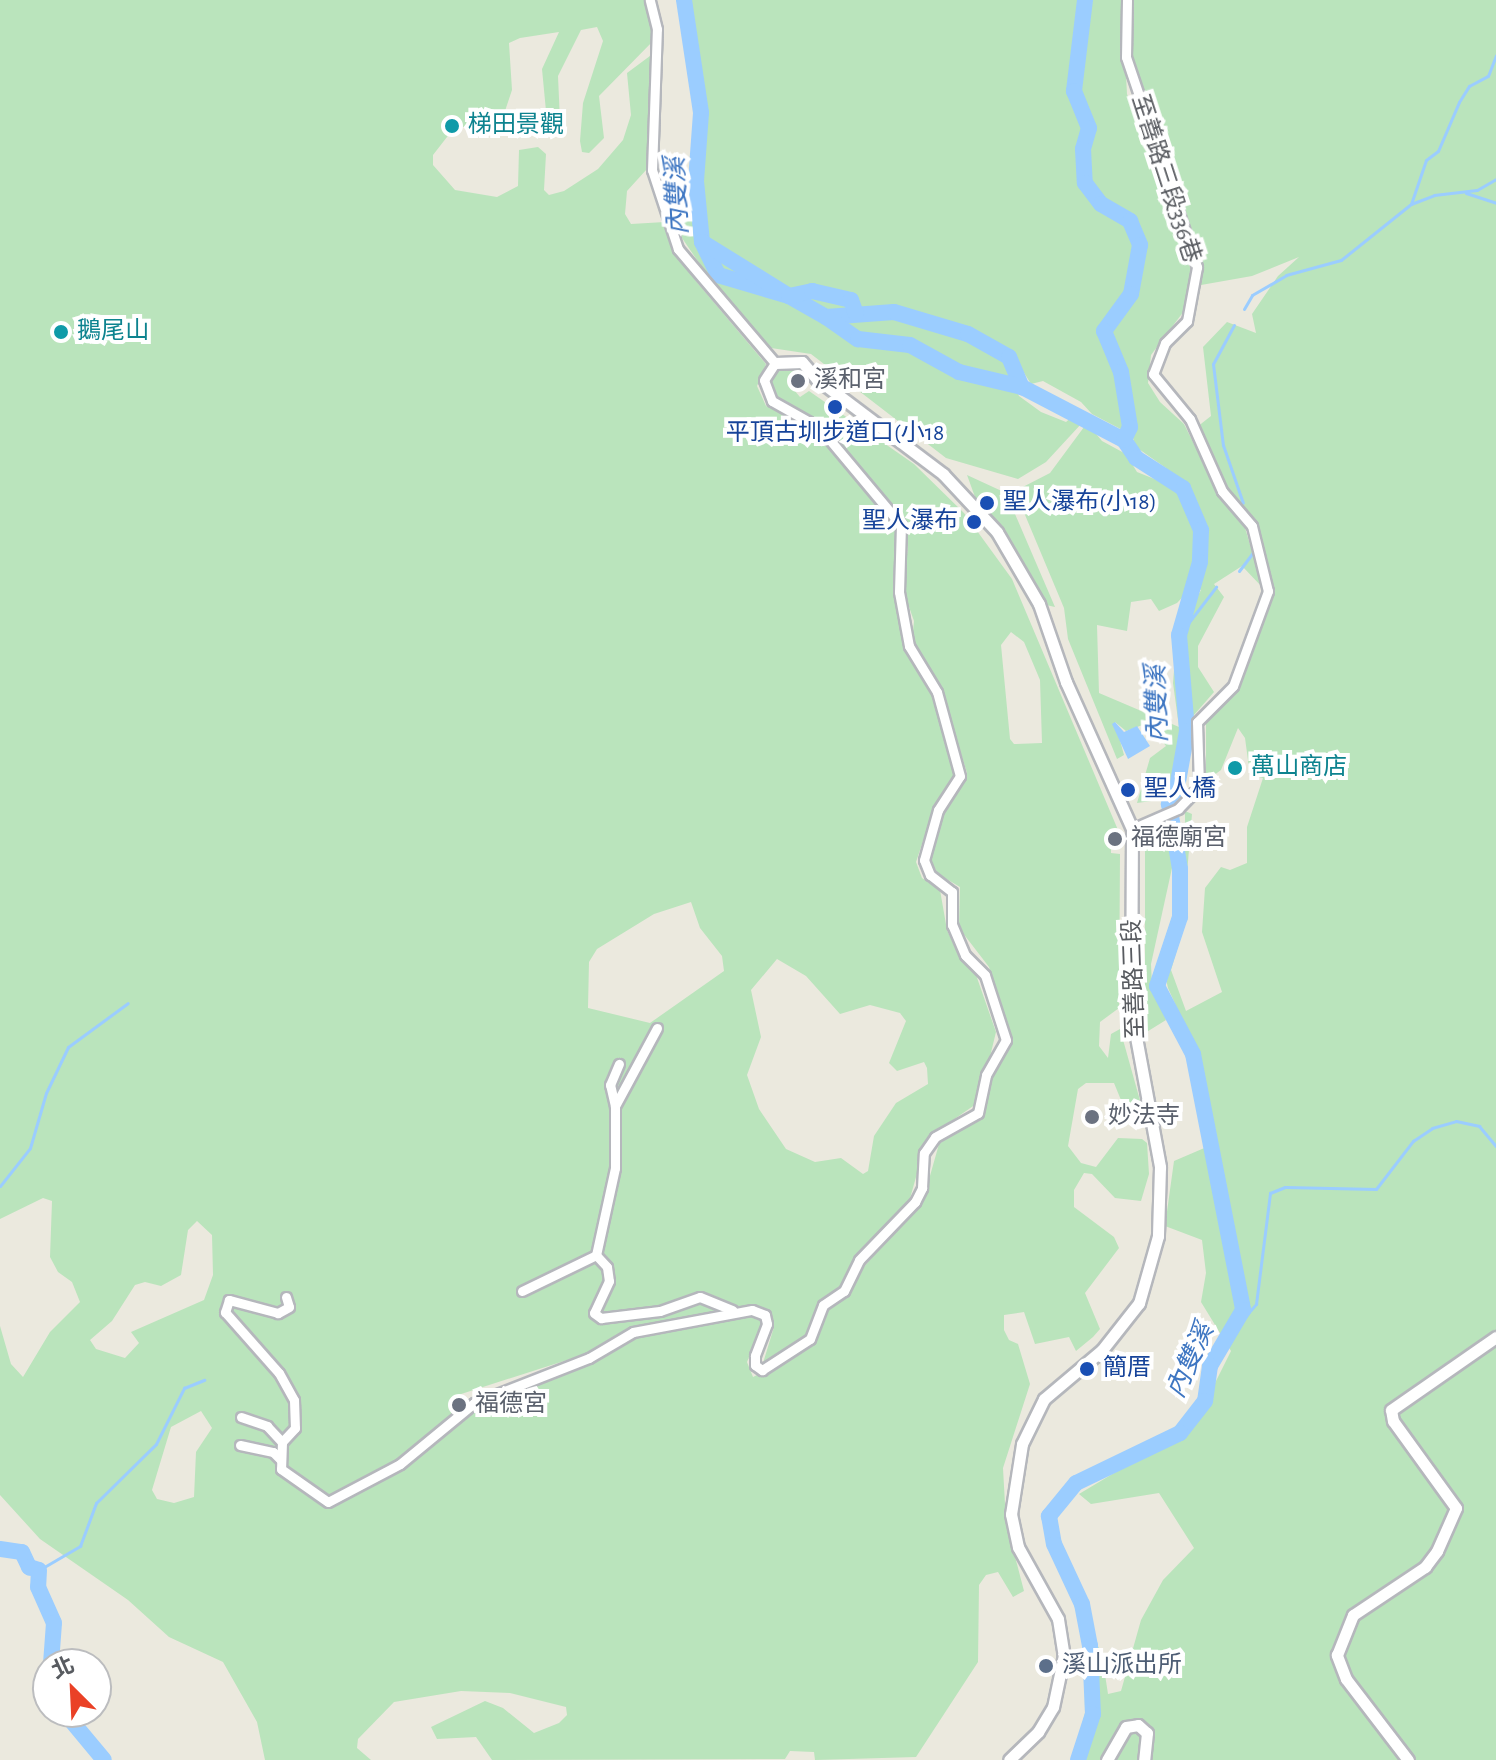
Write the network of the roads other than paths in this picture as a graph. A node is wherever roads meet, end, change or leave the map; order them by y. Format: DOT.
graph roads {
  1 [pos="650,0"];
  2 [pos="1127,0"];
  3 [pos="775,363"];
  4 [pos="1132,829"];
  5 [pos="657,1028"];
  6 [pos="619,1064"];
  7 [pos="615,1106"];
  8 [pos="596,1255"];
  9 [pos="522,1291"];
  10 [pos="286,1297"];
  11 [pos="733,1310"];
  12 [pos="1496,1337"];
  13 [pos="241,1417"];
  14 [pos="282,1442"];
  15 [pos="240,1445"];
  16 [pos="281,1460"];
  17 [pos="1009,1760"];
  18 [pos="1107,1760"];
  19 [pos="1144,1760"];
  20 [pos="1408,1760"];
  1 -- 3 [label="street"];
  2 -- 4 [label="street, 至善路三段336巷"];
  3 -- 4 [label="street, 至善路三段"];
  3 -- 11 [label="street"];
  4 -- 17 [label="street, 至善路三段"];
  5 -- 7 [label="street"];
  6 -- 7 [label="street"];
  7 -- 8 [label="street"];
  8 -- 9 [label="street"];
  8 -- 11 [label="street"];
  10 -- 14 [label="street"];
  11 -- 16 [label="street"];
  12 -- 20 [label="street"];
  13 -- 14 [label="street"];
  14 -- 16 [label="street"];
  15 -- 16 [label="street"];
  18 -- 19 [label="street"];
}
